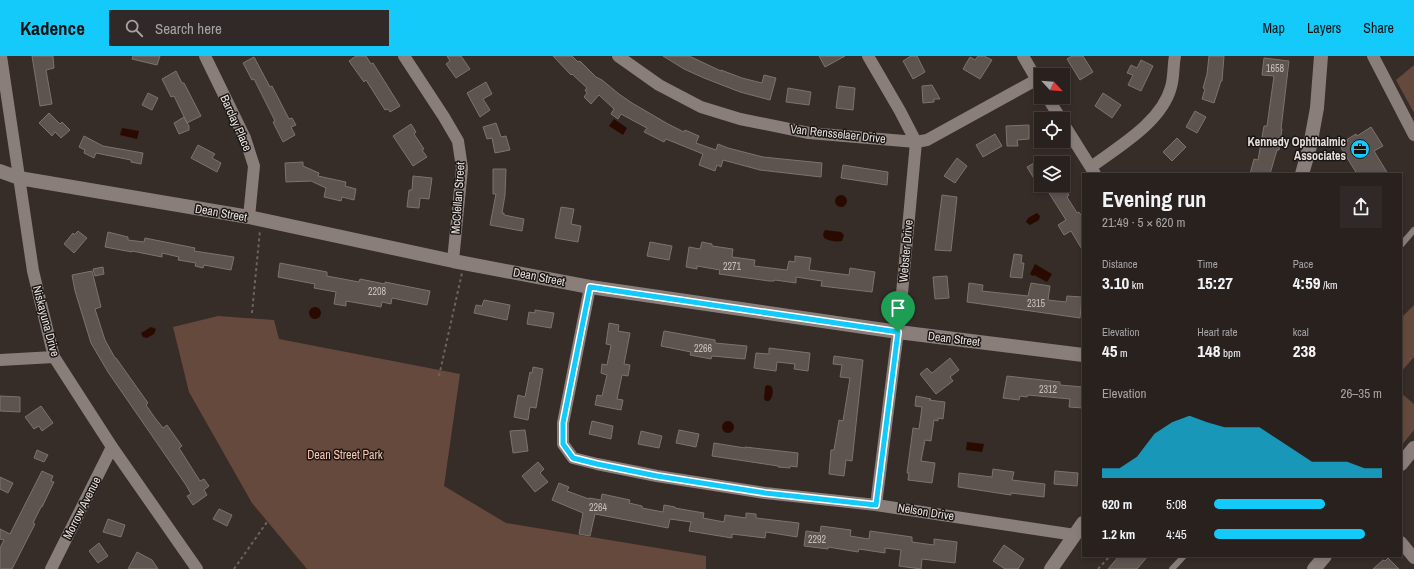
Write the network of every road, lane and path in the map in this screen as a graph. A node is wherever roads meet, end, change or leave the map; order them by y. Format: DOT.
graph roads {
  1 [pos="1,56"];
  2 [pos="204,56"];
  3 [pos="404,56"];
  4 [pos="618,56"];
  5 [pos="868,56"];
  6 [pos="1023,56"];
  7 [pos="1175,56"];
  8 [pos="1320,56"];
  9 [pos="1373,56"];
  10 [pos="1034,77"];
  11 [pos="1034,86"];
  12 [pos="1070,133"];
  13 [pos="1414,135"];
  14 [pos="916,142"];
  15 [pos="0,171"];
  16 [pos="1093,171"];
  17 [pos="1302,173"];
  18 [pos="19,178"];
  19 [pos="255,219"];
  20 [pos="1414,230"];
  21 [pos="1402,244"];
  22 [pos="459,261"];
  23 [pos="590,287"];
  24 [pos="252,313"];
  25 [pos="898,332"];
  26 [pos="1082,355"];
  27 [pos="54,357"];
  28 [pos="0,360"];
  29 [pos="440,376"];
  30 [pos="112,447"];
  31 [pos="1414,448"];
  32 [pos="1402,463"];
  33 [pos="876,505"];
  34 [pos="267,522"];
  35 [pos="1082,524"];
  36 [pos="1074,535"];
  37 [pos="1402,543"];
  38 [pos="1109,557"];
  39 [pos="1183,557"];
  40 [pos="1324,557"];
  41 [pos="1414,558"];
  42 [pos="51,569"];
  43 [pos="197,569"];
  44 [pos="234,569"];
  45 [pos="1051,569"];
  46 [pos="1098,569"];
  47 [pos="1172,569"];
  48 [pos="1314,569"];
  1 -- 18 [label="street, Niskayuna Drive"];
  2 -- 19 [label="street, Barclay Place"];
  3 -- 22 [label="street, McClellan Street"];
  4 -- 14 [label="street, Van Rensselaer Drive"];
  5 -- 14 [label="street"];
  6 -- 10 [label="street"];
  7 -- 16 [label="street"];
  8 -- 17 [label="street"];
  9 -- 13 [label="street"];
  11 -- 14 [label="street, Van Rensselaer Drive"];
  12 -- 16 [label="street"];
  14 -- 25 [label="street, Webster Drive"];
  15 -- 18 [label="street, Dean Street"];
  18 -- 19 [label="street, Dean Street"];
  18 -- 27 [label="street, Niskayuna Drive"];
  19 -- 22 [label="street, Dean Street"];
  19 -- 24 [label="path"];
  20 -- 21 [label="lane"];
  22 -- 23 [label="street, Dean Street"];
  22 -- 29 [label="path"];
  23 -- 25 [label="street, Dean Street"];
  23 -- 33 [label="street, Nelson Drive"];
  25 -- 26 [label="street, Dean Street"];
  25 -- 33 [label="street, Webster Drive"];
  27 -- 28 [label="street"];
  27 -- 30 [label="street, Niskayuna Drive"];
  30 -- 42 [label="street, Morrow Avenue"];
  30 -- 43 [label="street, Niskayuna Drive"];
  31 -- 32 [label="street"];
  33 -- 36 [label="street, Nelson Drive"];
  34 -- 44 [label="path"];
  35 -- 36 [label="street"];
  36 -- 45 [label="street"];
  37 -- 41 [label="street"];
  38 -- 46 [label="path"];
  39 -- 47 [label="lane"];
  40 -- 48 [label="street"];
}
